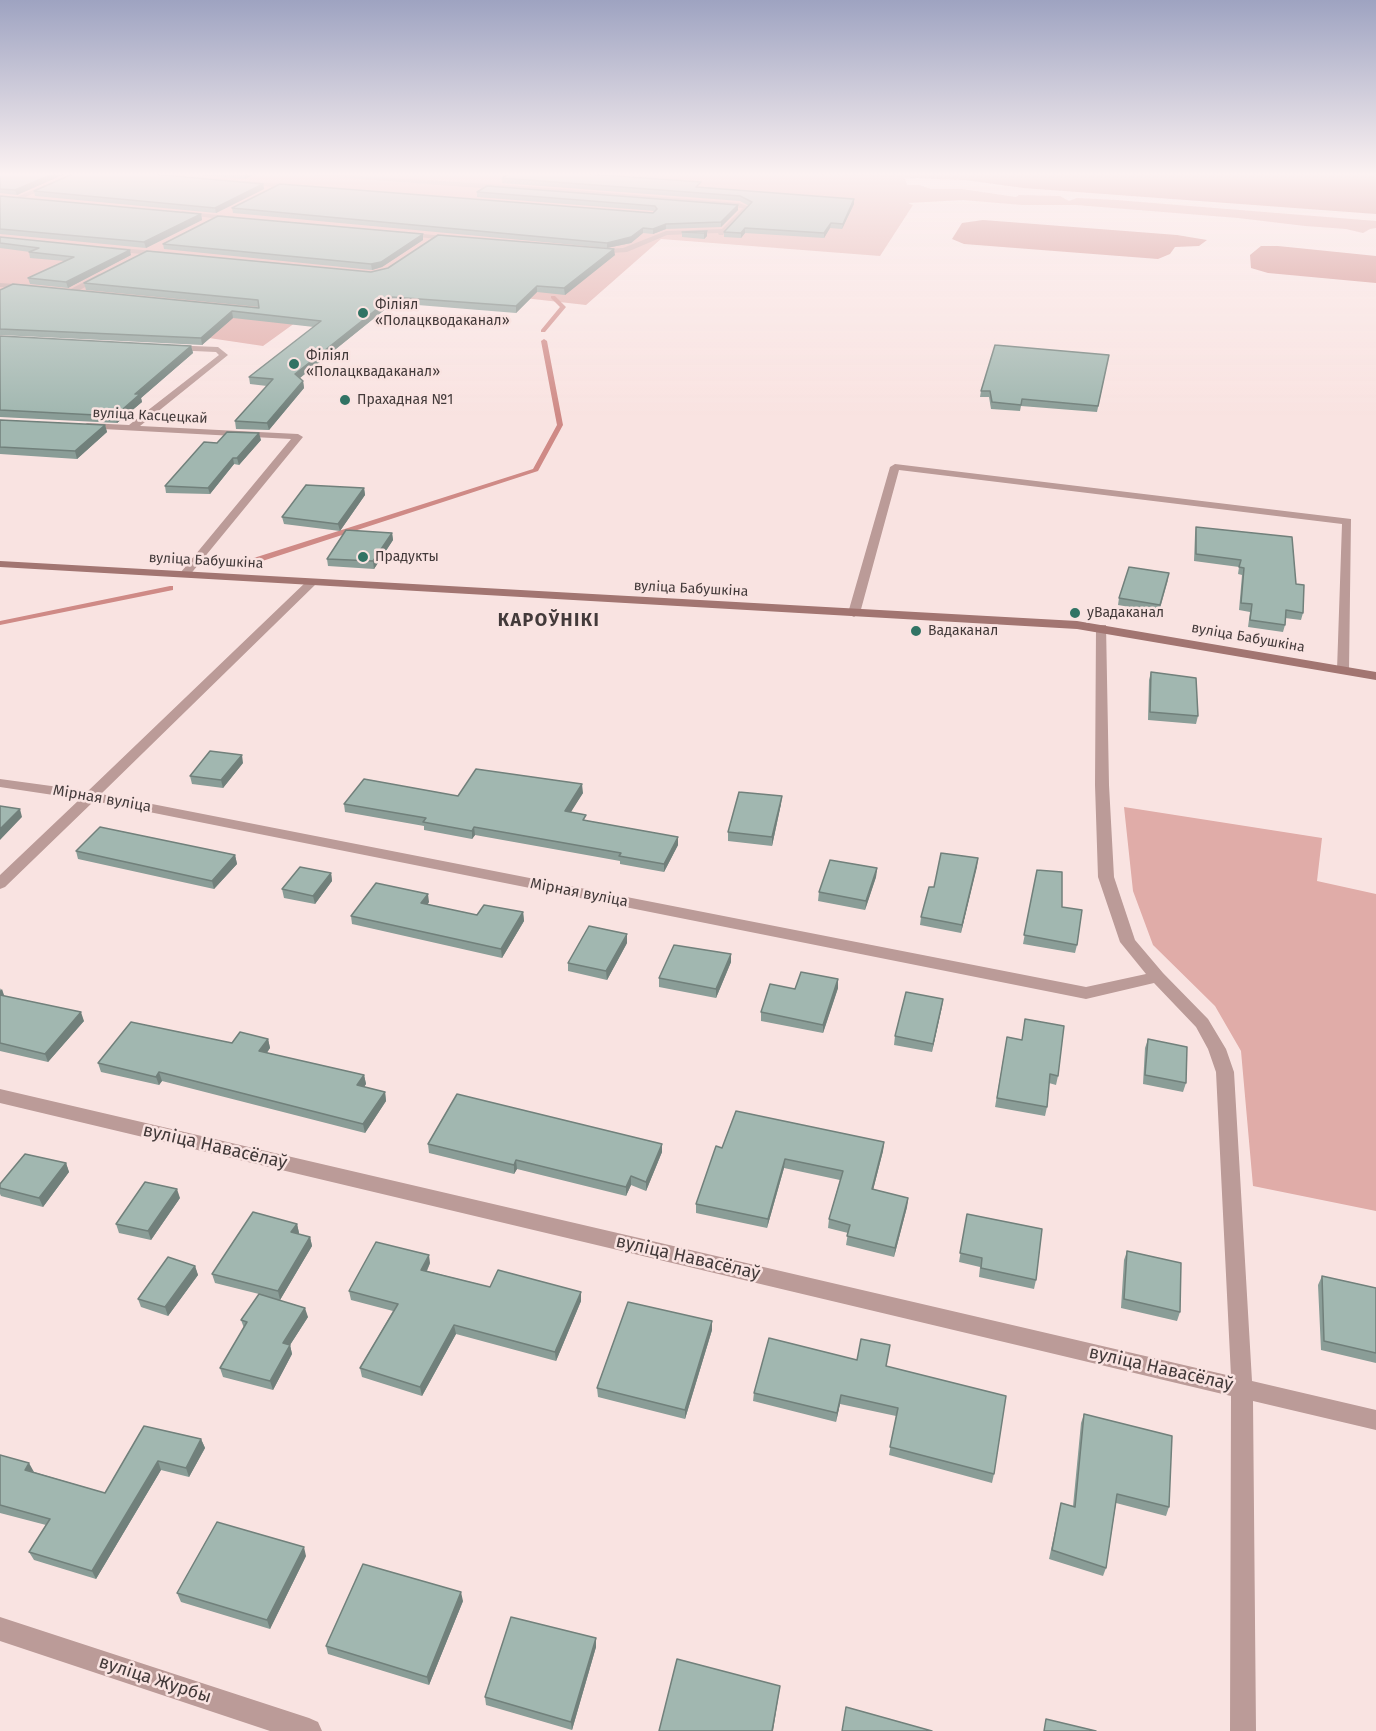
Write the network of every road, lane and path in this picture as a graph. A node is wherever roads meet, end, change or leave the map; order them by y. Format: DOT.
graph roads {
  1 [pos="147,254"];
  2 [pos="165,254"];
  3 [pos="174,255"];
  4 [pos="131,262"];
  5 [pos="111,272"];
  6 [pos="0,285"];
  7 [pos="35,288"];
  8 [pos="59,290"];
  9 [pos="71,291"];
  10 [pos="94,294"];
  11 [pos="164,346"];
  12 [pos="71,425"];
  13 [pos="130,429"];
  14 [pos="0,564"];
  15 [pos="185,574"];
  16 [pos="312,582"];
  17 [pos="854,613"];
  18 [pos="1102,628"];
  19 [pos="1343,670"];
  20 [pos="1376,676"];
  21 [pos="0,783"];
  22 [pos="91,796"];
  23 [pos="0,884"];
  24 [pos="1157,977"];
  25 [pos="0,1096"];
  26 [pos="1242,1389"];
  27 [pos="1376,1420"];
  28 [pos="0,1629"];
  29 [pos="309,1731"];
  30 [pos="1243,1731"];
  1 -- 4 [label="street"];
  2 -- 3 [label="street"];
  5 -- 9 [label="street"];
  6 -- 7 [label="street"];
  8 -- 9 [label="street"];
  9 -- 10 [label="street"];
  11 -- 13 [label="street"];
  12 -- 13 [label="street, вуліца Касцецкай"];
  13 -- 15 [label="street, вуліца Касцецкай"];
  14 -- 15 [label="street, вуліца Бабушкіна"];
  15 -- 16 [label="street, вуліца Бабушкіна"];
  16 -- 17 [label="street, вуліца Бабушкіна"];
  16 -- 22 [label="street"];
  17 -- 18 [label="street, вуліца Бабушкіна"];
  17 -- 19 [label="street"];
  18 -- 19 [label="street, вуліца Бабушкіна"];
  18 -- 24 [label="street"];
  19 -- 20 [label="street, вуліца Бабушкіна"];
  21 -- 22 [label="street, Мірная вуліца"];
  22 -- 23 [label="street"];
  22 -- 24 [label="street, Мірная вуліца"];
  24 -- 26 [label="street"];
  25 -- 26 [label="street, вуліца Навасёлаў"];
  26 -- 27 [label="street, вуліца Навасёлаў"];
  26 -- 30 [label="street"];
  28 -- 29 [label="street, вуліца Журбы"];
}
